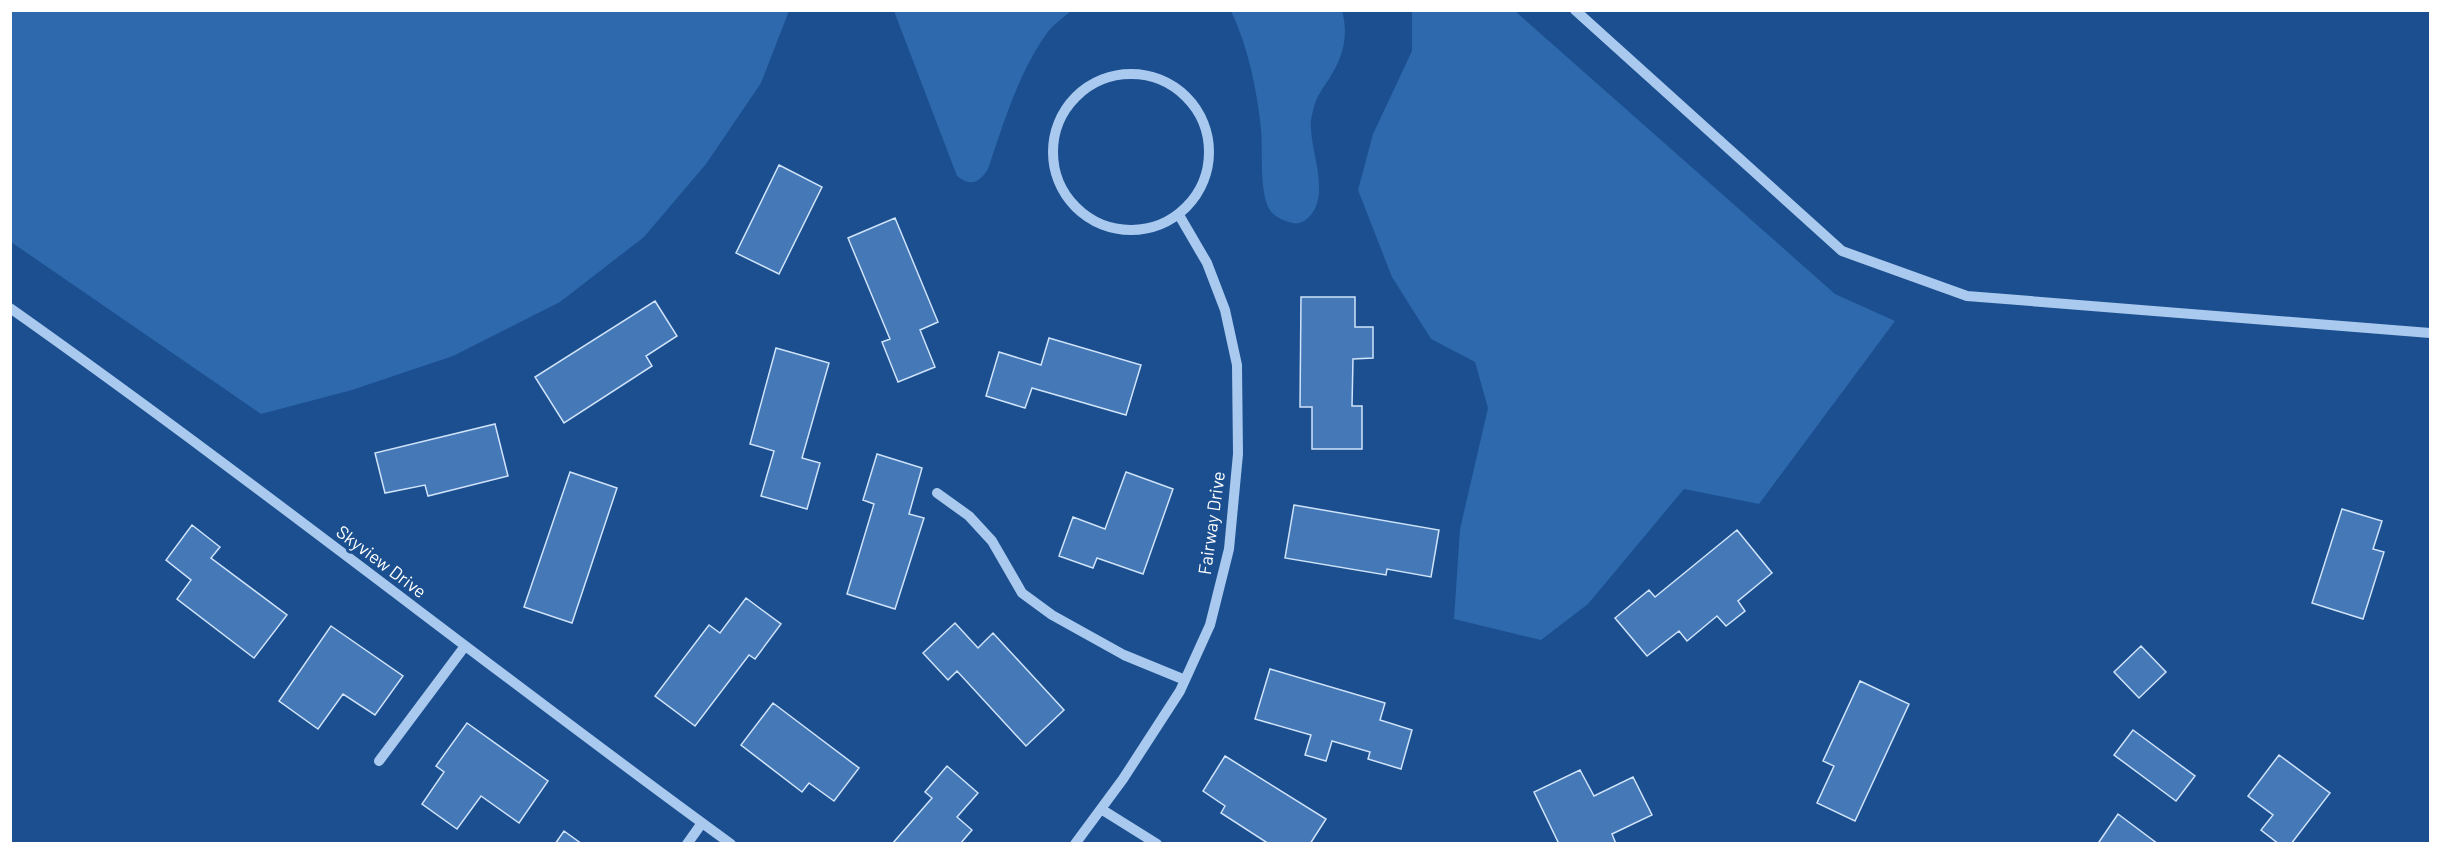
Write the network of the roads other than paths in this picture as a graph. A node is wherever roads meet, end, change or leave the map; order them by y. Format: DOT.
graph roads {
  1 [pos="1575,10"];
  2 [pos="1179,215"];
  3 [pos="10,308"];
  4 [pos="2430,333"];
  5 [pos="937,493"];
  6 [pos="465,646"];
  7 [pos="1185,680"];
  8 [pos="379,761"];
  9 [pos="1101,808"];
  10 [pos="702,823"];
  11 [pos="687,843"];
  12 [pos="731,843"];
  13 [pos="1075,843"];
  14 [pos="1157,843"];
  1 -- 4 [label="street"];
  2 -- 2 [label="street"];
  2 -- 7 [label="street, Fairway Drive"];
  3 -- 6 [label="street, Skyview Drive"];
  5 -- 7 [label="street"];
  6 -- 8 [label="street"];
  6 -- 10 [label="street, Skyview Drive"];
  7 -- 9 [label="street, Fairway Drive"];
  9 -- 13 [label="street, Fairway Drive"];
  9 -- 14 [label="street"];
  10 -- 11 [label="street"];
  10 -- 12 [label="street, Skyview Drive"];
}
